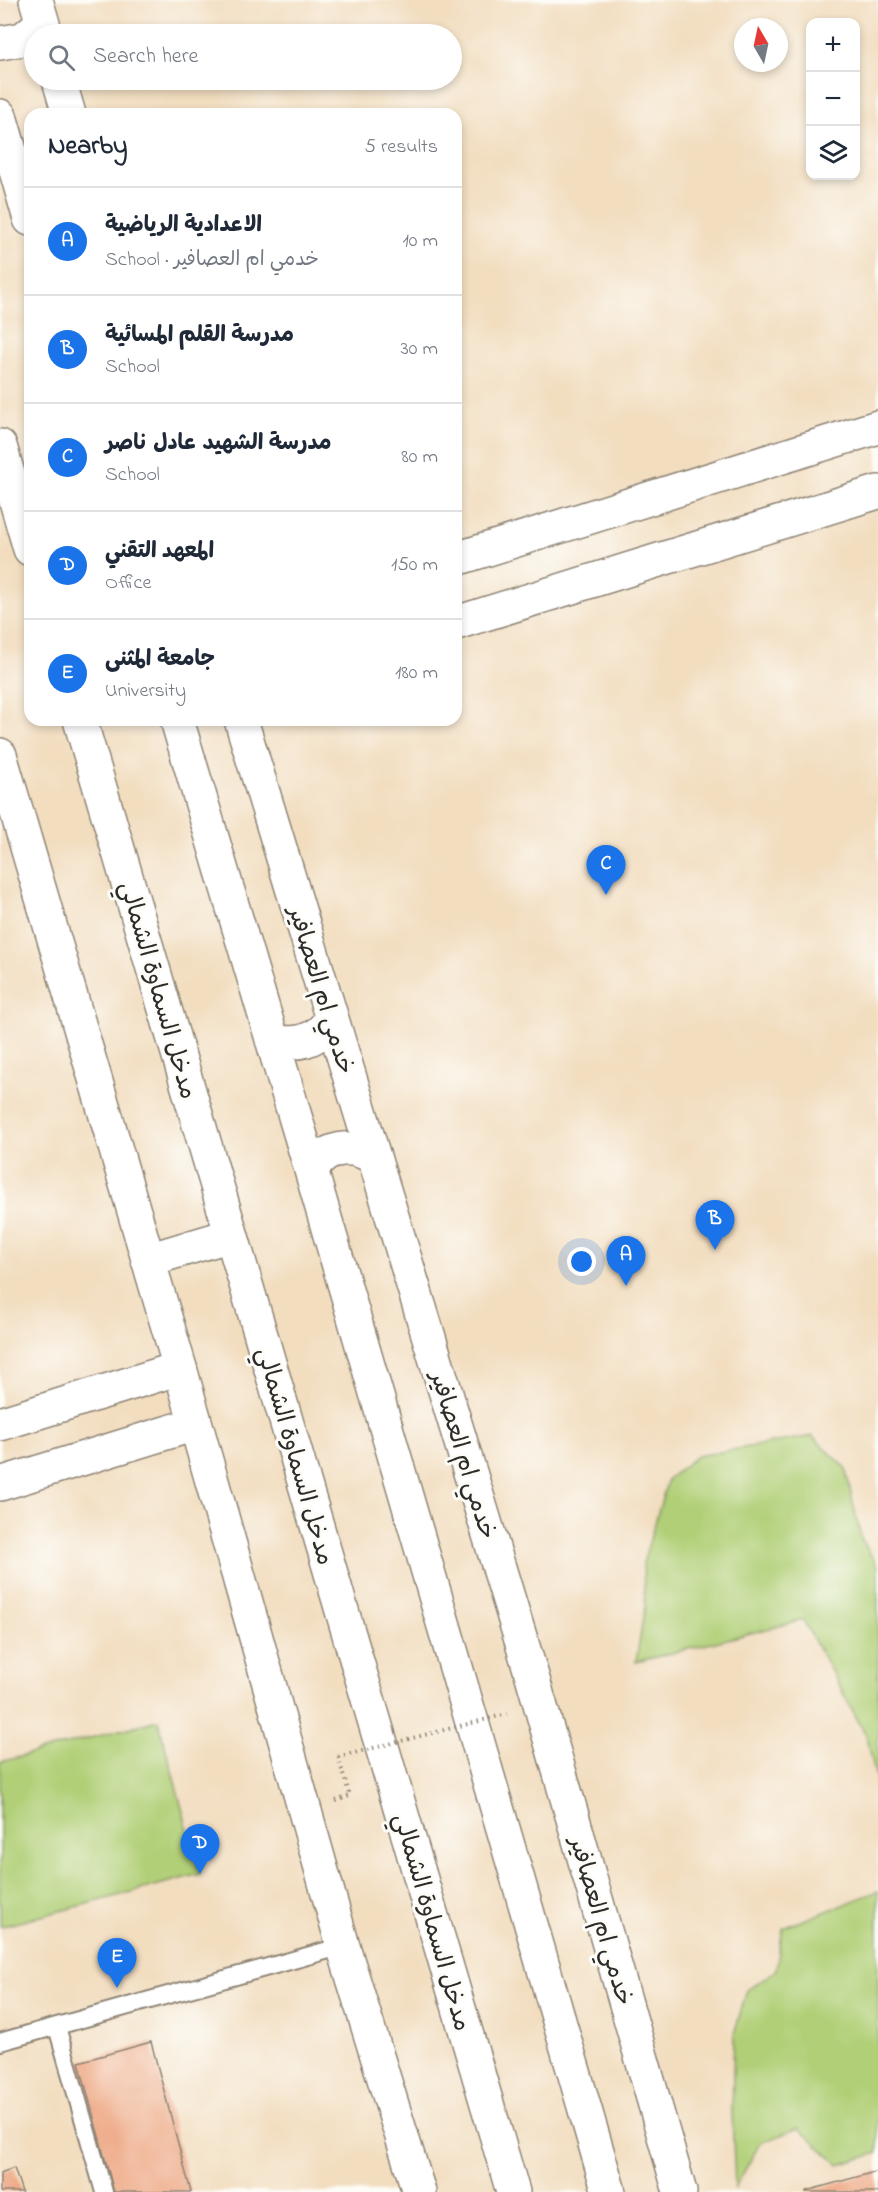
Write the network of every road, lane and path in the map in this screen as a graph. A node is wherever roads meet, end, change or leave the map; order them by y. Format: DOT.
graph roads {
  1 [pos="62,90"];
  2 [pos="67,108"];
  3 [pos="0,116"];
  4 [pos="24,198"];
  5 [pos="878,427"];
  6 [pos="0,446"];
  7 [pos="878,492"];
  8 [pos="24,528"];
  9 [pos="462,557"];
  10 [pos="462,621"];
  11 [pos="82,726"];
  12 [pos="179,726"];
  13 [pos="244,726"];
  14 [pos="0,755"];
  15 [pos="329,1032"];
  16 [pos="272,1040"];
  17 [pos="362,1143"];
  18 [pos="311,1170"];
  19 [pos="231,1235"];
  20 [pos="148,1260"];
  21 [pos="180,1368"];
  22 [pos="0,1424"];
  23 [pos="195,1424"];
  24 [pos="0,1484"];
  25 [pos="507,1714"];
  26 [pos="350,1796"];
  27 [pos="343,1946"];
  28 [pos="57,2027"];
  29 [pos="0,2042"];
  30 [pos="104,2192"];
  31 [pos="419,2192"];
  32 [pos="513,2192"];
  33 [pos="609,2192"];
  34 [pos="680,2192"];
  1 -- 2 [label="main road"];
  3 -- 4 [label="main road"];
  5 -- 9 [label="main road"];
  6 -- 8 [label="main road"];
  7 -- 10 [label="main road"];
  11 -- 19 [label="main road, مدخل السماوة الشمالي"];
  12 -- 16 [label="main road"];
  13 -- 15 [label="main road, خدمي ام العصافير"];
  14 -- 20 [label="main road"];
  15 -- 16 [label="main road"];
  15 -- 17 [label="main road, خدمي ام العصافير"];
  16 -- 18 [label="main road"];
  17 -- 18 [label="main road"];
  17 -- 34 [label="main road, خدمي ام العصافير"];
  18 -- 33 [label="main road"];
  19 -- 20 [label="main road"];
  19 -- 32 [label="main road, مدخل السماوة الشمالي"];
  20 -- 21 [label="main road"];
  21 -- 22 [label="main road"];
  21 -- 23 [label="main road"];
  23 -- 24 [label="main road"];
  23 -- 27 [label="main road"];
  25 -- 26 [label="path, bridge"];
  27 -- 28 [label="lane"];
  27 -- 31 [label="main road"];
  28 -- 29 [label="lane"];
  28 -- 30 [label="lane"];
}
